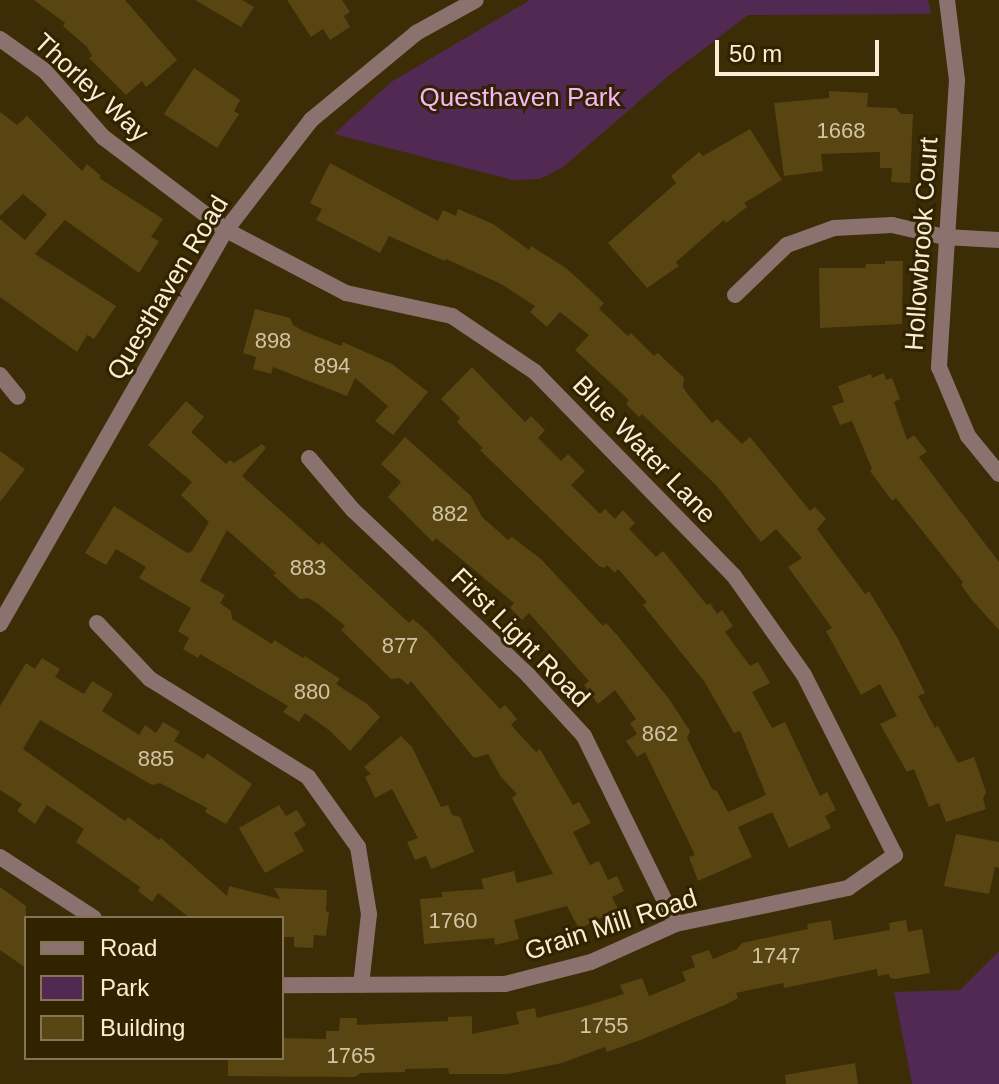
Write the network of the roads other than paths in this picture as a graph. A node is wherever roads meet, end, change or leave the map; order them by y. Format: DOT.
graph roads {
  1 [pos="476,0"];
  2 [pos="947,0"];
  3 [pos="0,39"];
  4 [pos="226,230"];
  5 [pos="945,237"];
  6 [pos="999,240"];
  7 [pos="735,295"];
  8 [pos="0,375"];
  9 [pos="18,397"];
  10 [pos="309,458"];
  11 [pos="999,474"];
  12 [pos="97,623"];
  13 [pos="0,624"];
  14 [pos="895,855"];
  15 [pos="0,857"];
  16 [pos="91,916"];
  17 [pos="676,924"];
  18 [pos="284,985"];
  19 [pos="361,985"];
  1 -- 4 [label="street, Questhaven Road"];
  2 -- 5 [label="street, Hollowbrook Court"];
  3 -- 4 [label="street, Thorley Way"];
  4 -- 13 [label="street, Questhaven Road"];
  4 -- 14 [label="street, Blue Water Lane"];
  5 -- 6 [label="street"];
  5 -- 7 [label="street"];
  5 -- 11 [label="street, Hollowbrook Court"];
  8 -- 9 [label="street"];
  10 -- 17 [label="street, First Light Road"];
  12 -- 19 [label="street"];
  14 -- 17 [label="street, Grain Mill Road"];
  15 -- 16 [label="street"];
  17 -- 19 [label="street, Grain Mill Road"];
  18 -- 19 [label="street, Grain Mill Road"];
}
